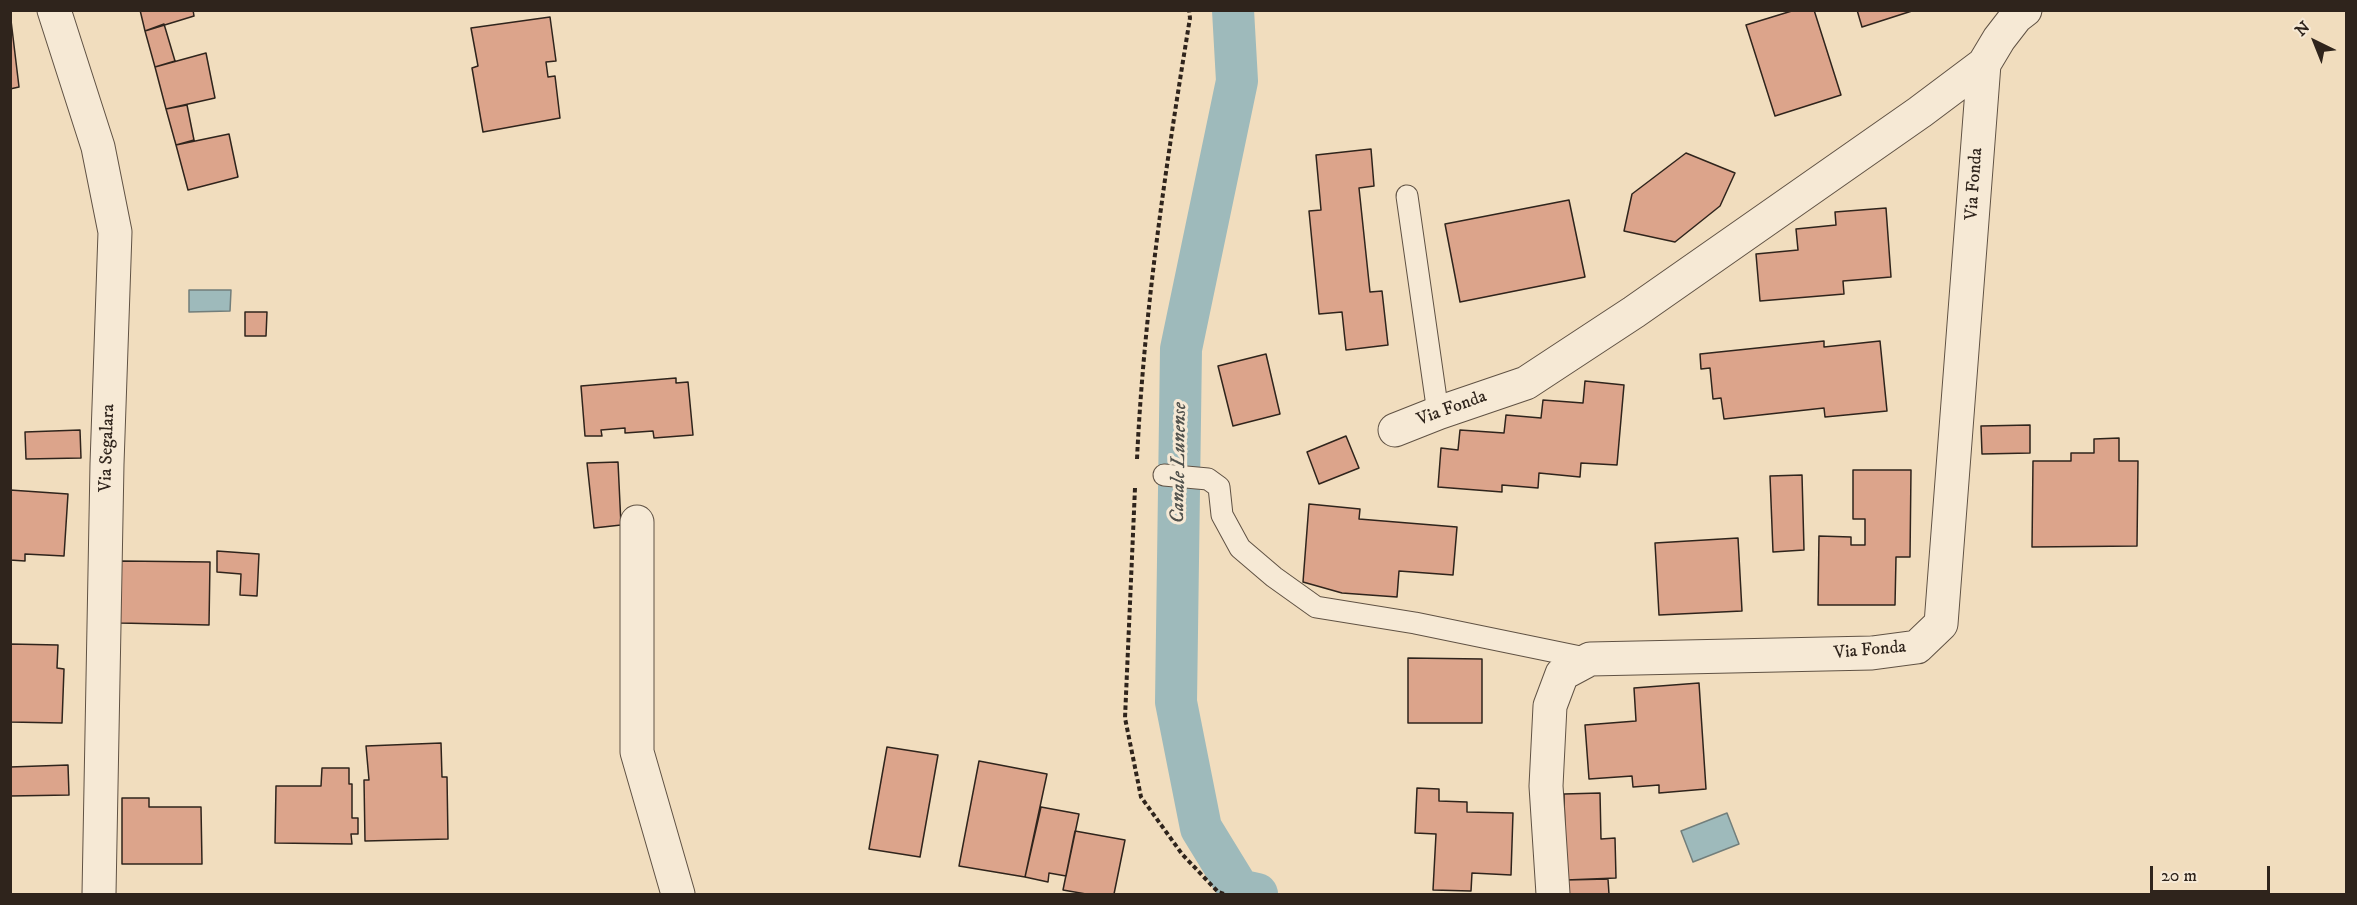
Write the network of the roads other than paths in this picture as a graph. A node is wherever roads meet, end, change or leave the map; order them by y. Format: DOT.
graph roads {
  1 [pos="54,10"];
  2 [pos="2018,13"];
  3 [pos="1984,64"];
  4 [pos="1407,196"];
  5 [pos="1438,413"];
  6 [pos="1395,430"];
  7 [pos="1164,475"];
  8 [pos="637,522"];
  9 [pos="1590,659"];
  10 [pos="99,894"];
  11 [pos="678,894"];
  12 [pos="1552,894"];
  1 -- 10 [label="street, Via Segalara"];
  2 -- 3 [label="street, Via Fonda"];
  3 -- 5 [label="street, Via Fonda"];
  3 -- 9 [label="street, Via Fonda"];
  4 -- 5 [label="lane"];
  5 -- 6 [label="street, Via Fonda"];
  7 -- 9 [label="lane"];
  8 -- 11 [label="street"];
  9 -- 12 [label="street, Via Fonda"];
}
